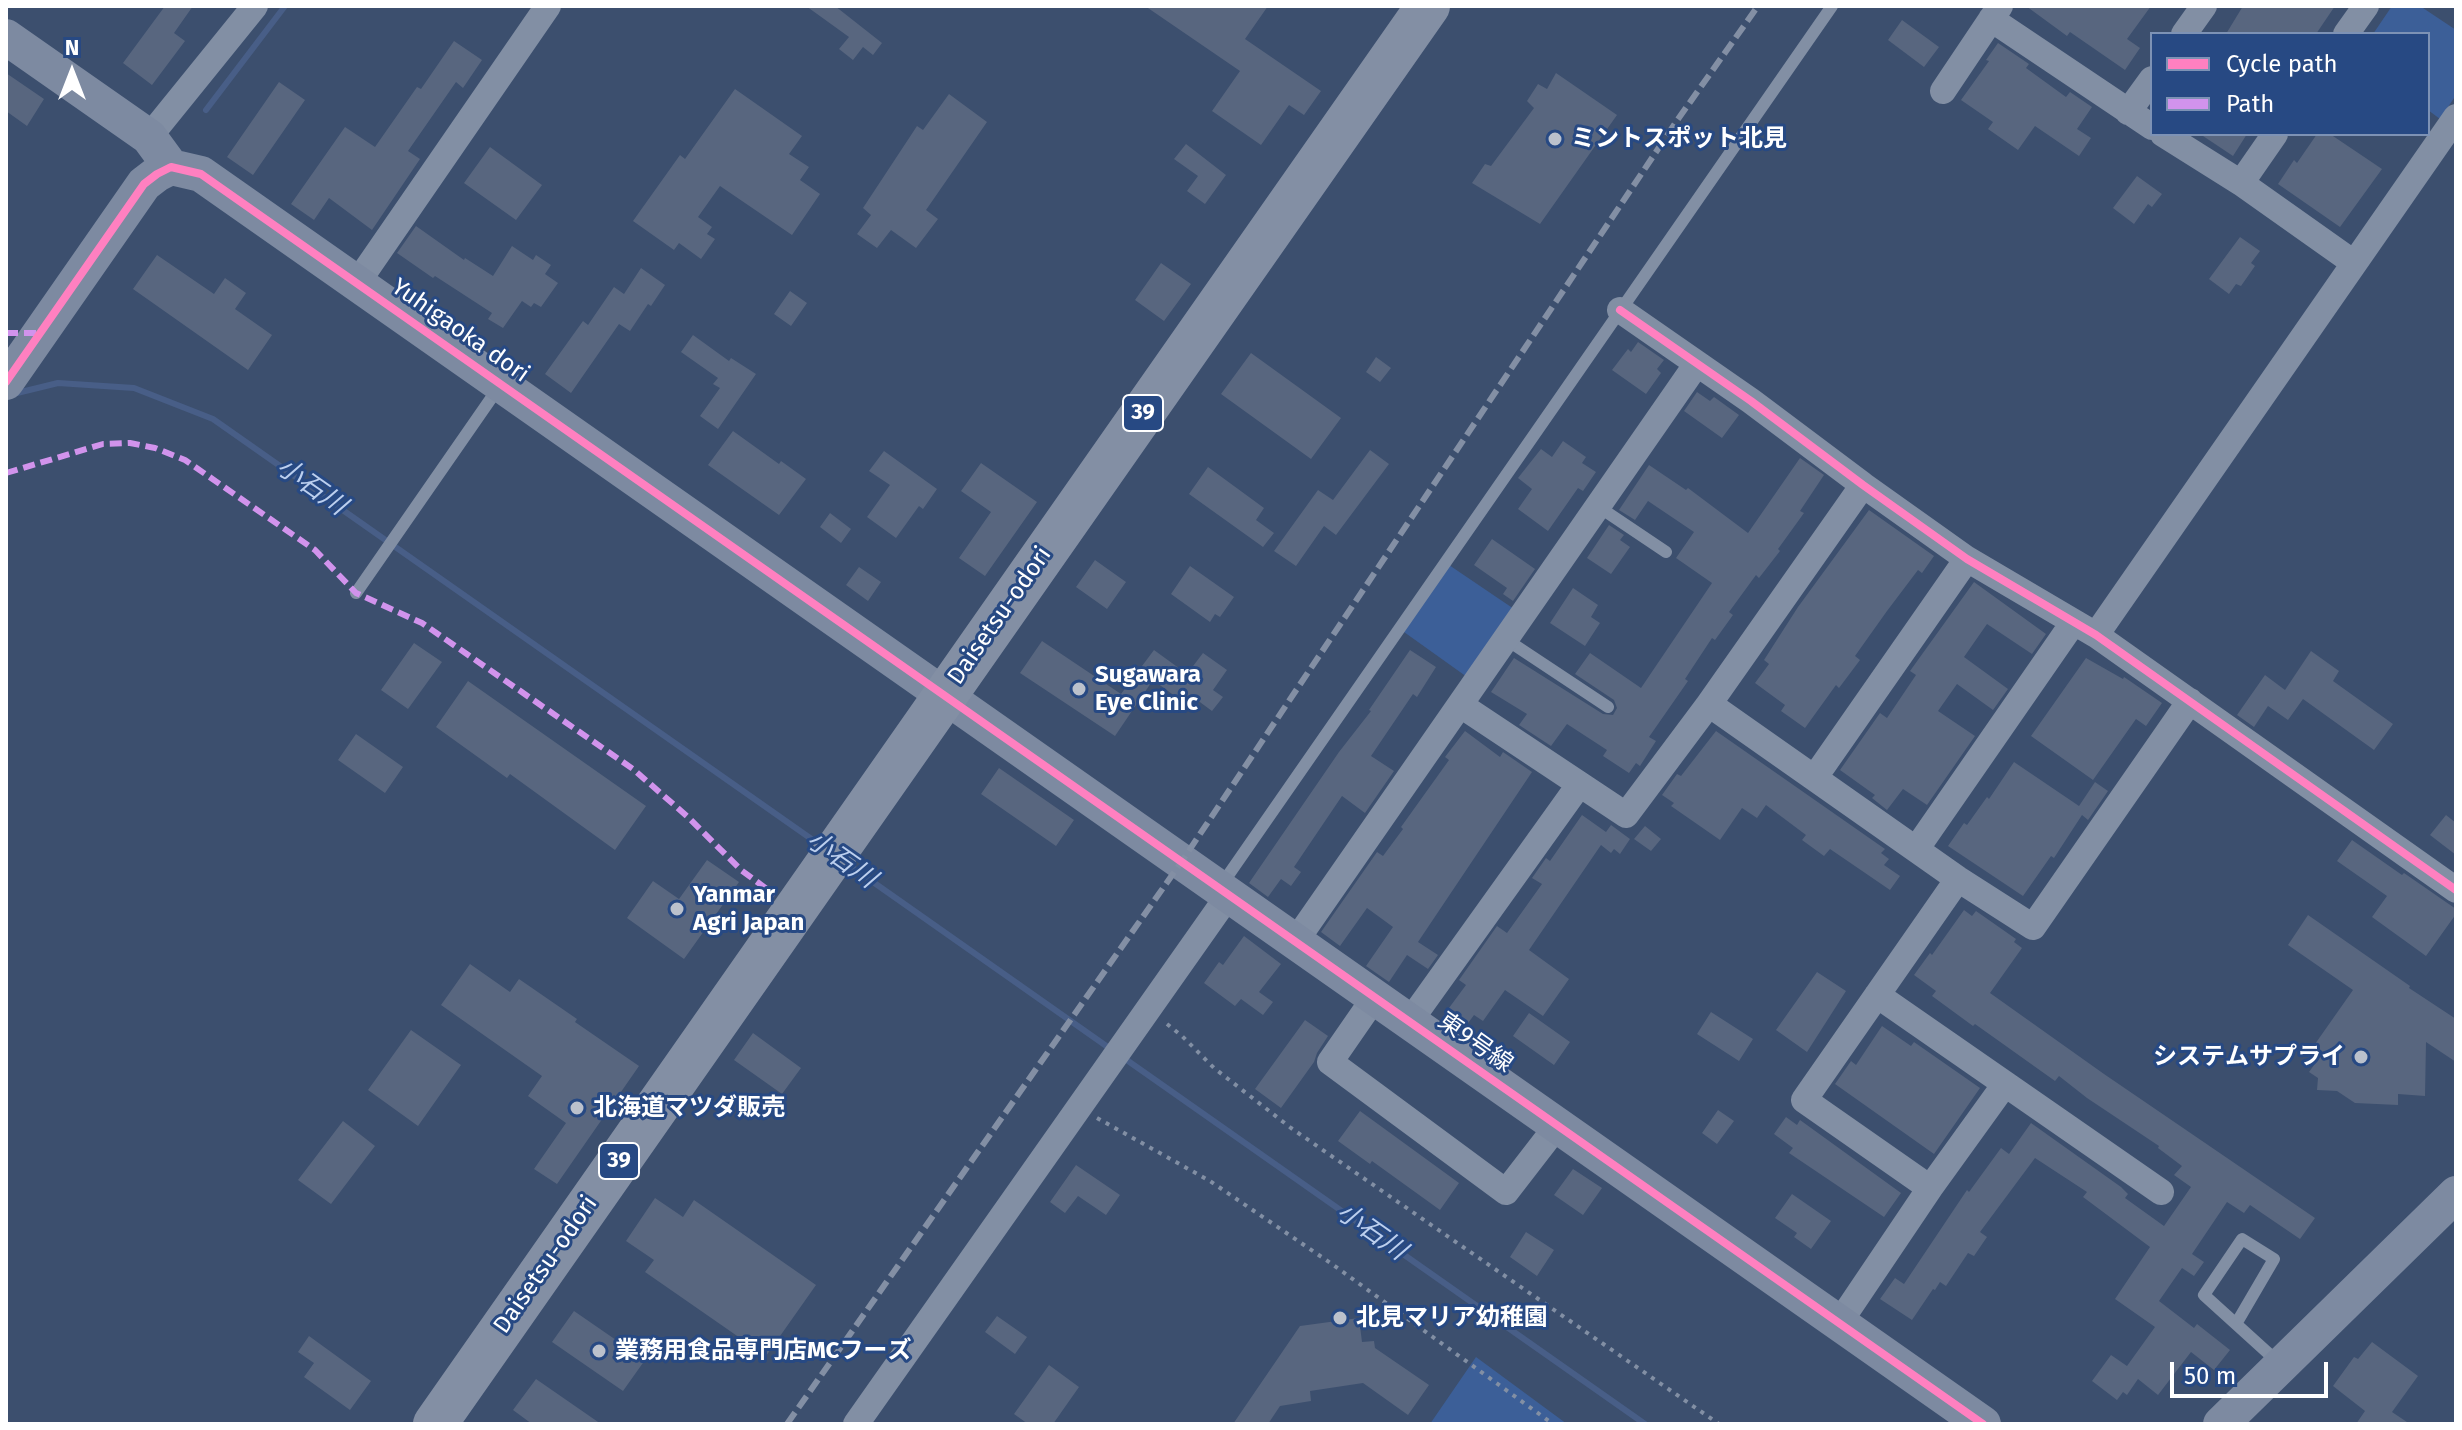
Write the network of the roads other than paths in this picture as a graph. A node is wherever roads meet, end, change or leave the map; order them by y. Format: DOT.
graph roads {
  1 [pos="255,6"];
  2 [pos="548,6"];
  3 [pos="1428,6"];
  4 [pos="1832,6"];
  5 [pos="2204,6"];
  6 [pos="2366,6"];
  7 [pos="1995,13"];
  8 [pos="2185,32"];
  9 [pos="2347,32"];
  10 [pos="6,37"];
  11 [pos="2150,82"];
  12 [pos="1943,91"];
  13 [pos="2128,112"];
  14 [pos="2456,117"];
  15 [pos="2150,126"];
  16 [pos="2166,136"];
  17 [pos="2274,136"];
  18 [pos="149,137"];
  19 [pos="171,167"];
  20 [pos="2241,183"];
  21 [pos="2354,263"];
  22 [pos="357,283"];
  23 [pos="1620,310"];
  24 [pos="1696,365"];
  25 [pos="6,382"];
  26 [pos="501,384"];
  27 [pos="1863,485"];
  28 [pos="1599,507"];
  29 [pos="1666,552"];
  30 [pos="1967,559"];
  31 [pos="359,587"];
  32 [pos="2073,623"];
  33 [pos="2096,635"];
  34 [pos="1507,640"];
  35 [pos="944,695"];
  36 [pos="2190,701"];
  37 [pos="1709,704"];
  38 [pos="1462,706"];
  39 [pos="1608,707"];
  40 [pos="1815,777"];
  41 [pos="1579,785"];
  42 [pos="1917,848"];
  43 [pos="1958,879"];
  44 [pos="2456,890"];
  45 [pos="1223,893"];
  46 [pos="1295,942"];
  47 [pos="1877,995"];
  48 [pos="1375,997"];
  49 [pos="1410,1021"];
  50 [pos="2005,1084"];
  51 [pos="1557,1126"];
  52 [pos="1930,1188"];
  53 [pos="2161,1192"];
  54 [pos="2454,1200"];
  55 [pos="1839,1323"];
  56 [pos="2236,1324"];
  57 [pos="2281,1365"];
  58 [pos="435,1424"];
  59 [pos="856,1424"];
  60 [pos="1983,1424"];
  61 [pos="2221,1424"];
  1 -- 18 [label="street"];
  2 -- 22 [label="street"];
  3 -- 35 [label="highway, Daisetsu-odori / 39"];
  4 -- 23 [label="lane"];
  5 -- 8 [label="street"];
  6 -- 9 [label="street"];
  7 -- 12 [label="street"];
  7 -- 13 [label="street"];
  10 -- 18 [label="street"];
  11 -- 13 [label="street"];
  13 -- 15 [label="street"];
  14 -- 21 [label="street"];
  16 -- 20 [label="street"];
  17 -- 20 [label="street"];
  18 -- 19 [label="street"];
  19 -- 22 [label="street, Yuhigaoka dori"];
  19 -- 25 [label="street"];
  20 -- 21 [label="street"];
  21 -- 33 [label="street"];
  22 -- 26 [label="street, Yuhigaoka dori"];
  23 -- 24 [label="street"];
  23 -- 45 [label="lane"];
  24 -- 27 [label="street"];
  24 -- 28 [label="street"];
  26 -- 31 [label="lane"];
  26 -- 35 [label="street, Yuhigaoka dori"];
  27 -- 30 [label="street"];
  27 -- 37 [label="street"];
  28 -- 29 [label="lane"];
  28 -- 34 [label="street"];
  30 -- 32 [label="street"];
  30 -- 40 [label="street"];
  32 -- 33 [label="street"];
  32 -- 42 [label="street"];
  33 -- 36 [label="street"];
  34 -- 38 [label="street"];
  34 -- 39 [label="lane"];
  35 -- 45 [label="street, 東9号線"];
  35 -- 58 [label="highway, Daisetsu-odori / 39"];
  36 -- 43 [label="street"];
  36 -- 44 [label="street"];
  37 -- 40 [label="street"];
  37 -- 41 [label="street"];
  38 -- 41 [label="street"];
  38 -- 46 [label="street"];
  40 -- 42 [label="street"];
  41 -- 49 [label="street"];
  42 -- 43 [label="street"];
  43 -- 47 [label="street"];
  45 -- 46 [label="street, 東9号線"];
  45 -- 59 [label="street"];
  46 -- 48 [label="street, 東9号線"];
  47 -- 50 [label="street"];
  47 -- 52 [label="street"];
  48 -- 49 [label="street, 東9号線"];
  48 -- 51 [label="street"];
  49 -- 51 [label="street, 東9号線"];
  50 -- 52 [label="street"];
  50 -- 53 [label="street"];
  51 -- 55 [label="street, 東9号線"];
  52 -- 55 [label="street"];
  54 -- 57 [label="street"];
  55 -- 60 [label="street, 東9号線"];
  56 -- 56 [label="lane"];
  56 -- 57 [label="lane"];
  57 -- 61 [label="street"];
}
